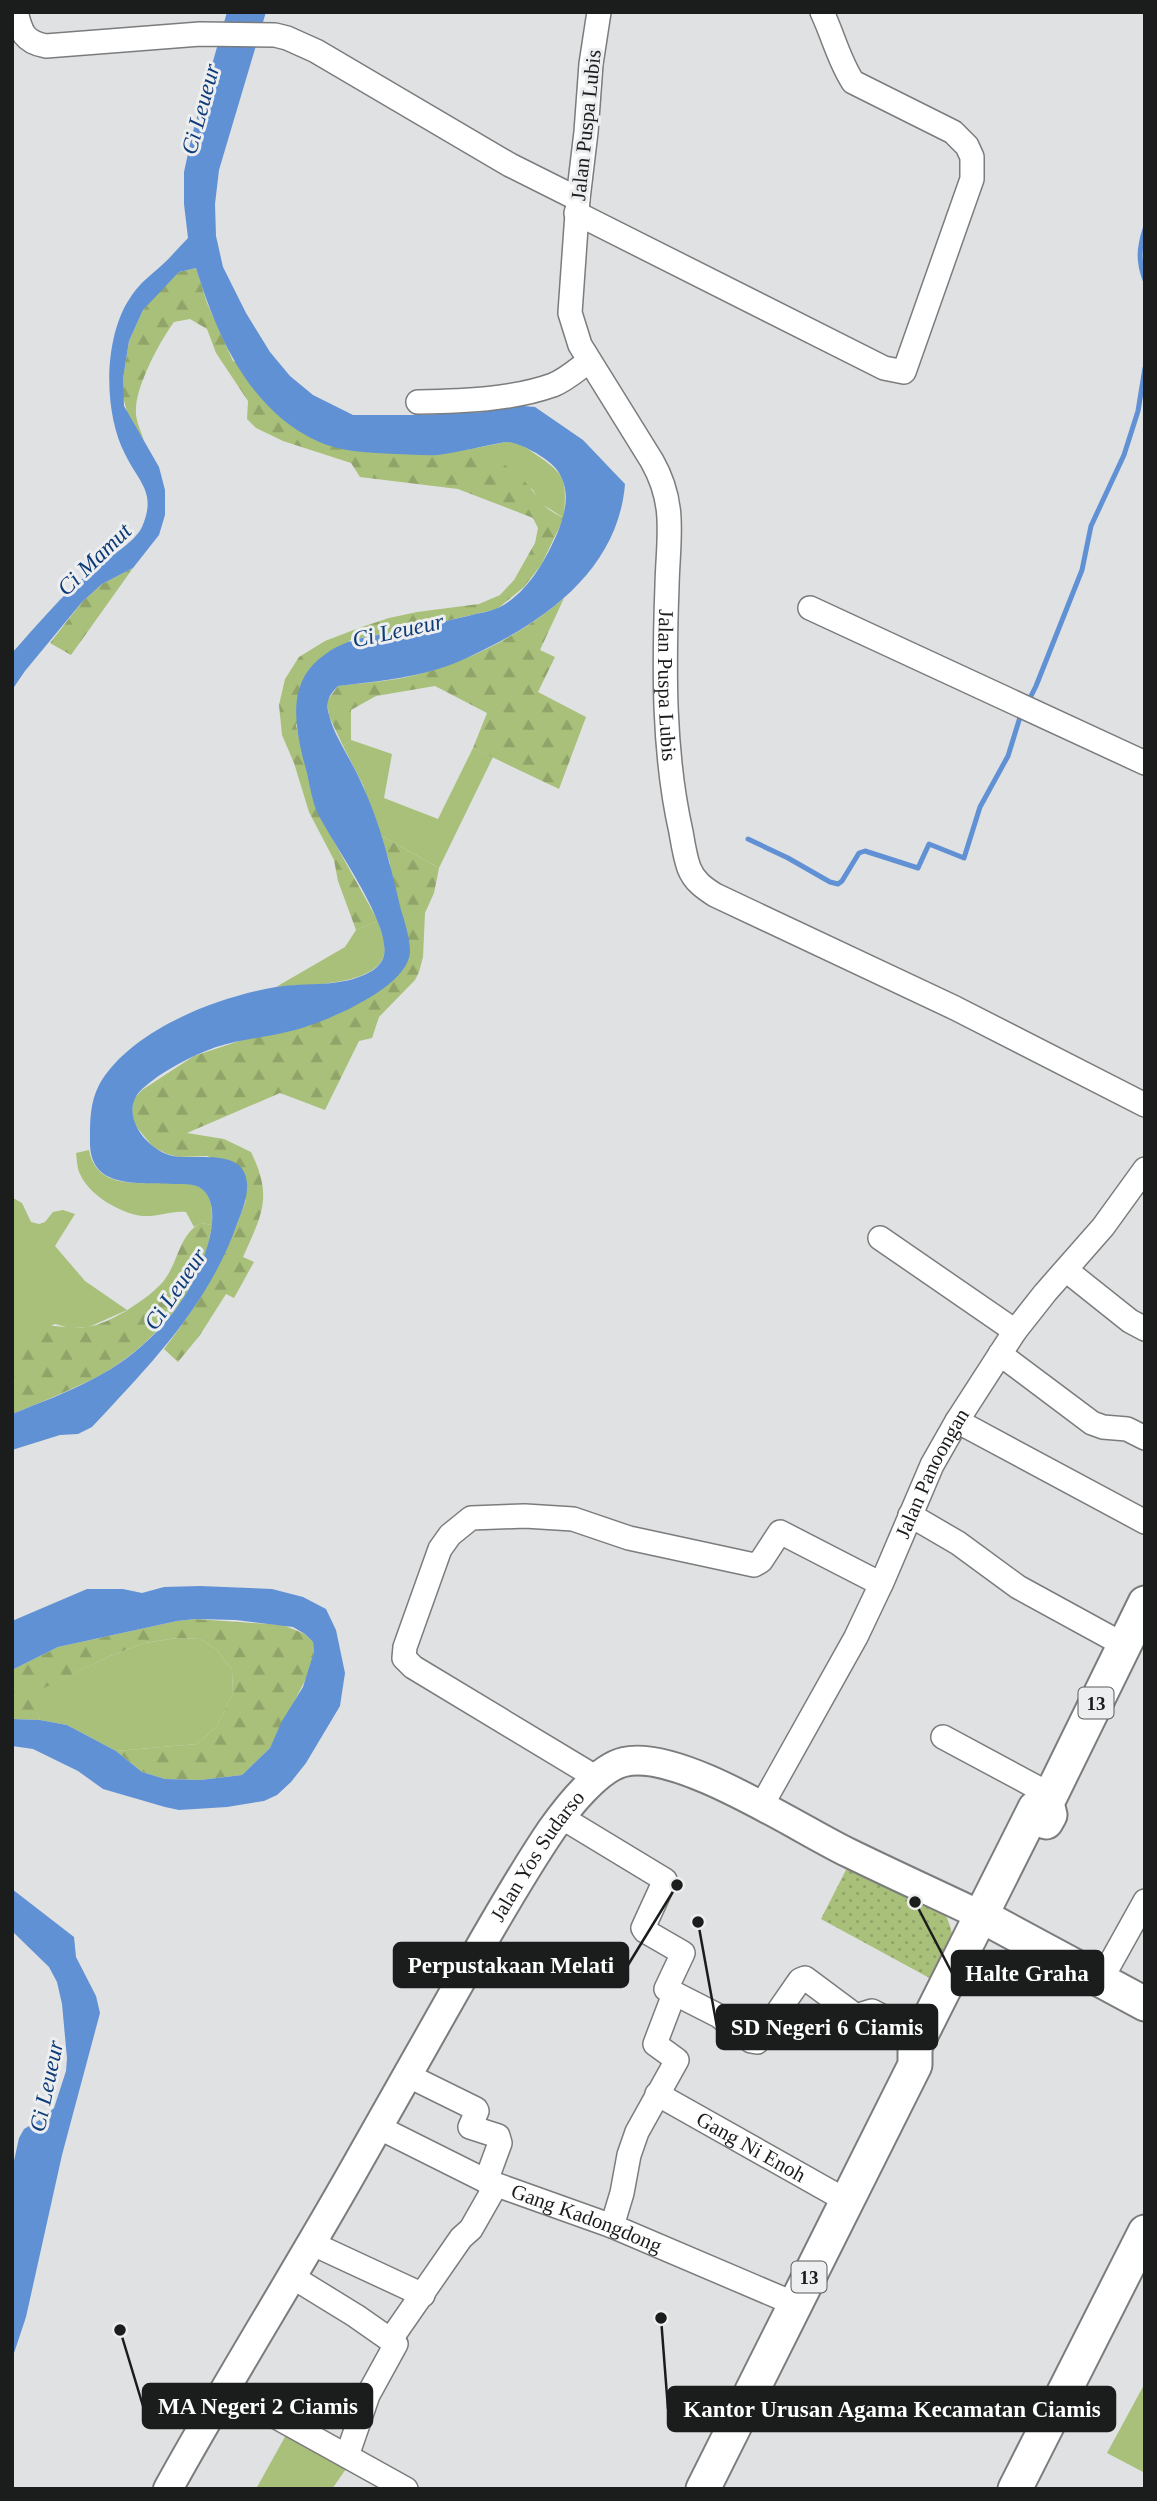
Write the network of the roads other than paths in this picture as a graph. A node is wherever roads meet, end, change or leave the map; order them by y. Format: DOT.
graph roads {
  1 [pos="16,12"];
  2 [pos="599,12"];
  3 [pos="822,12"];
  4 [pos="577,206"];
  5 [pos="589,361"];
  6 [pos="418,402"];
  7 [pos="810,608"];
  8 [pos="1145,763"];
  9 [pos="1145,1105"];
  10 [pos="1145,1169"];
  11 [pos="880,1238"];
  12 [pos="1066,1270"];
  13 [pos="1143,1324"];
  14 [pos="1015,1331"];
  15 [pos="1000,1354"];
  16 [pos="957,1421"];
  17 [pos="1145,1438"];
  18 [pos="910,1515"];
  19 [pos="1145,1522"];
  20 [pos="881,1584"];
  21 [pos="1145,1602"];
  22 [pos="1124,1646"];
  23 [pos="943,1737"];
  24 [pos="597,1778"];
  25 [pos="1049,1799"];
  26 [pos="762,1805"];
  27 [pos="561,1817"];
  28 [pos="1145,1901"];
  29 [pos="988,1919"];
  30 [pos="1101,1980"];
  31 [pos="674,1994"];
  32 [pos="1145,2004"];
  33 [pos="917,2050"];
  34 [pos="407,2076"];
  35 [pos="657,2094"];
  36 [pos="378,2127"];
  37 [pos="491,2183"];
  38 [pos="847,2201"];
  39 [pos="612,2226"];
  40 [pos="1145,2231"];
  41 [pos="311,2243"];
  42 [pos="291,2276"];
  43 [pos="423,2295"];
  44 [pos="795,2304"];
  45 [pos="391,2339"];
  46 [pos="224,2388"];
  47 [pos="347,2456"];
  48 [pos="168,2489"];
  49 [pos="406,2489"];
  50 [pos="703,2489"];
  51 [pos="1015,2489"];
  1 -- 4 [label="street"];
  2 -- 4 [label="street, Jalan Puspa Lubis"];
  3 -- 4 [label="street"];
  4 -- 5 [label="street, Jalan Puspa Lubis"];
  5 -- 6 [label="street"];
  5 -- 9 [label="street, Jalan Puspa Lubis"];
  7 -- 8 [label="street"];
  10 -- 12 [label="street, Jalan Panoongan"];
  11 -- 14 [label="street"];
  12 -- 13 [label="street"];
  12 -- 14 [label="street, Jalan Panoongan"];
  14 -- 15 [label="street, Jalan Panoongan"];
  15 -- 16 [label="street, Jalan Panoongan"];
  15 -- 17 [label="street"];
  16 -- 18 [label="street, Jalan Panoongan"];
  16 -- 19 [label="street"];
  18 -- 20 [label="street, Jalan Panoongan"];
  18 -- 22 [label="street"];
  20 -- 24 [label="street"];
  20 -- 26 [label="street, Jalan Panoongan"];
  21 -- 22 [label="highway, 13"];
  22 -- 25 [label="highway, 13"];
  23 -- 25 [label="street"];
  24 -- 26 [label="main road, Jalan Yos Sudarso"];
  24 -- 27 [label="main road, Jalan Yos Sudarso"];
  25 -- 29 [label="highway, 13"];
  26 -- 29 [label="main road, Jalan Yos Sudarso"];
  27 -- 31 [label="street"];
  27 -- 34 [label="main road, Jalan Yos Sudarso"];
  28 -- 30 [label="street"];
  29 -- 30 [label="highway"];
  29 -- 33 [label="highway, 13"];
  30 -- 32 [label="highway"];
  31 -- 33 [label="street"];
  31 -- 35 [label="street"];
  33 -- 38 [label="highway, 13"];
  34 -- 36 [label="main road, Jalan Yos Sudarso"];
  34 -- 37 [label="street"];
  35 -- 38 [label="street, Gang Ni Enoh"];
  35 -- 39 [label="street"];
  36 -- 37 [label="street, Gang Kadongdong"];
  36 -- 41 [label="main road, Jalan Yos Sudarso"];
  37 -- 39 [label="street, Gang Kadongdong"];
  37 -- 43 [label="street"];
  38 -- 44 [label="highway, 13"];
  39 -- 44 [label="street, Gang Kadongdong"];
  40 -- 51 [label="highway"];
  41 -- 42 [label="main road, Jalan Yos Sudarso"];
  41 -- 43 [label="street"];
  42 -- 45 [label="street"];
  42 -- 46 [label="main road, Jalan Yos Sudarso"];
  43 -- 45 [label="street"];
  44 -- 50 [label="highway, 13"];
  45 -- 47 [label="street"];
  46 -- 47 [label="street"];
  46 -- 48 [label="main road, Jalan Yos Sudarso"];
  47 -- 49 [label="street"];
}
